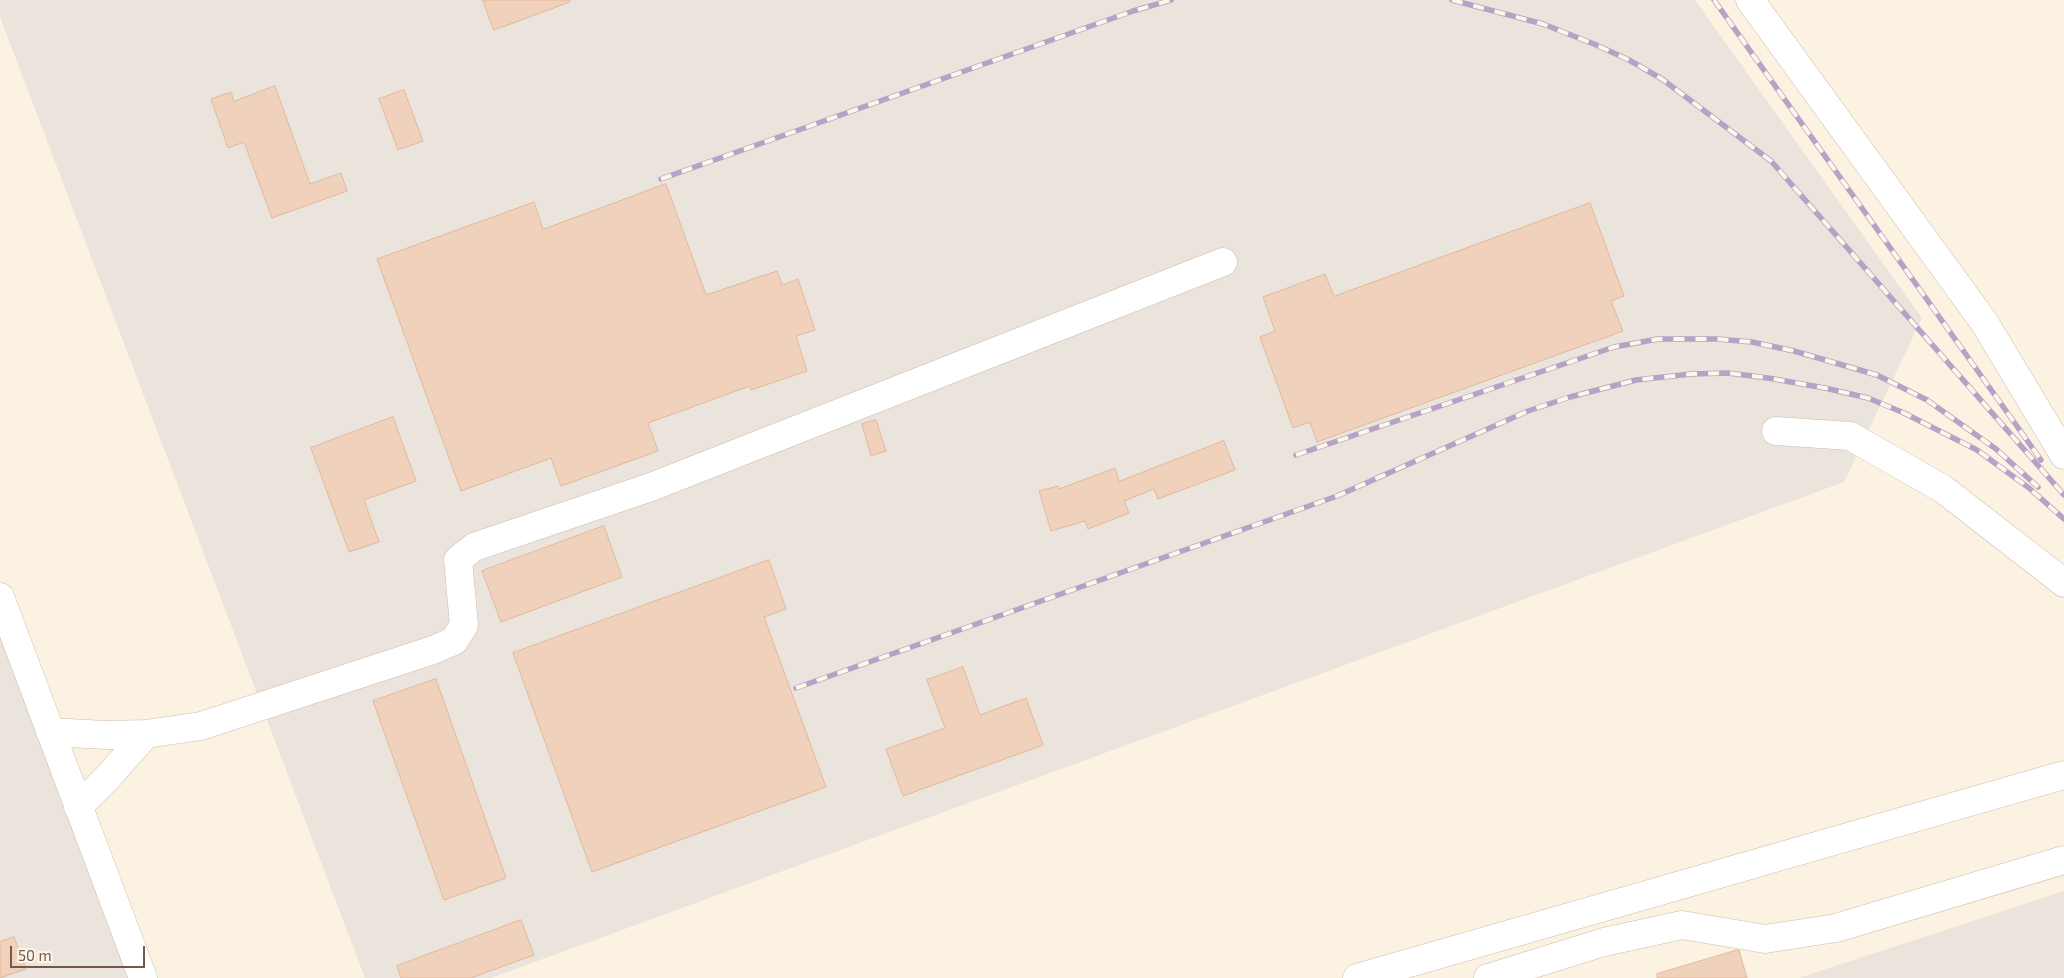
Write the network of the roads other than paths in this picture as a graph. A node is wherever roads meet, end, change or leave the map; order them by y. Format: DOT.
graph roads {
  1 [pos="1750,0"];
  2 [pos="1223,262"];
  3 [pos="1776,431"];
  4 [pos="2064,456"];
  5 [pos="2064,583"];
  6 [pos="0,597"];
  7 [pos="50,732"];
  8 [pos="146,734"];
  9 [pos="2064,775"];
  10 [pos="78,807"];
  11 [pos="2064,860"];
  12 [pos="142,978"];
  13 [pos="1357,978"];
  14 [pos="1488,978"];
  1 -- 4 [label="street"];
  2 -- 8 [label="street"];
  3 -- 5 [label="street"];
  6 -- 7 [label="street"];
  7 -- 8 [label="street"];
  7 -- 10 [label="street"];
  8 -- 10 [label="street"];
  9 -- 13 [label="street"];
  10 -- 12 [label="street"];
  11 -- 14 [label="street"];
}
